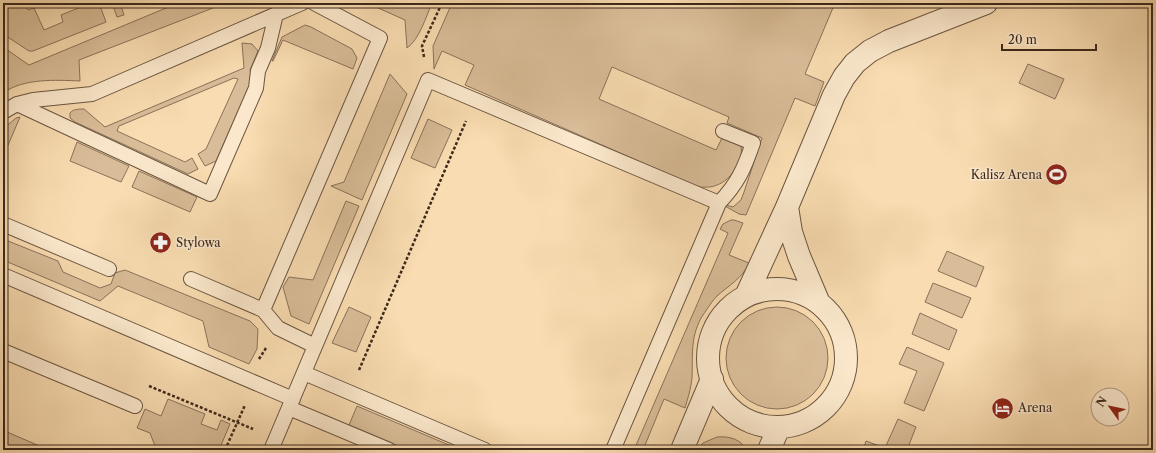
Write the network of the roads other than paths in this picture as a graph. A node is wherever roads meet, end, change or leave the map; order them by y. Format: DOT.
graph roads {
  1 [pos="302,3"];
  2 [pos="314,3"];
  3 [pos="986,3"];
  4 [pos="276,14"];
  5 [pos="17,104"];
  6 [pos="3,112"];
  7 [pos="723,131"];
  8 [pos="719,203"];
  9 [pos="787,207"];
  10 [pos="3,224"];
  11 [pos="109,269"];
  12 [pos="3,275"];
  13 [pos="190,279"];
  14 [pos="746,296"];
  15 [pos="818,301"];
  16 [pos="263,310"];
  17 [pos="315,346"];
  18 [pos="3,351"];
  19 [pos="304,373"];
  20 [pos="712,380"];
  21 [pos="291,404"];
  22 [pos="135,406"];
  23 [pos="779,427"];
  24 [pos="271,450"];
  25 [pos="389,450"];
  26 [pos="485,450"];
  27 [pos="613,450"];
  28 [pos="682,450"];
  29 [pos="769,450"];
  1 -- 4 [label="lane"];
  2 -- 16 [label="lane"];
  3 -- 9 [label="street"];
  4 -- 5 [label="lane"];
  4 -- 5 [label="lane"];
  5 -- 6 [label="lane"];
  7 -- 8 [label="lane"];
  8 -- 17 [label="lane"];
  8 -- 27 [label="lane"];
  9 -- 14 [label="street"];
  9 -- 15 [label="street"];
  10 -- 11 [label="lane"];
  12 -- 21 [label="lane"];
  13 -- 16 [label="lane"];
  14 -- 15 [label="street"];
  14 -- 20 [label="street"];
  15 -- 23 [label="street"];
  16 -- 17 [label="lane"];
  17 -- 19 [label="lane"];
  18 -- 22 [label="lane"];
  19 -- 21 [label="lane"];
  19 -- 26 [label="lane"];
  20 -- 23 [label="street"];
  20 -- 28 [label="street"];
  21 -- 24 [label="lane"];
  21 -- 25 [label="lane"];
  23 -- 29 [label="street"];
}
